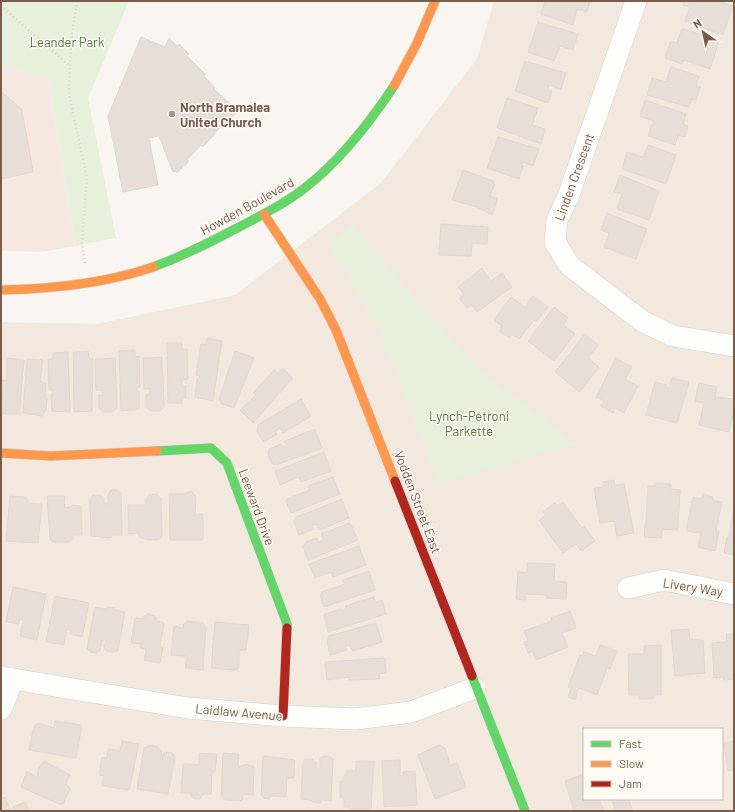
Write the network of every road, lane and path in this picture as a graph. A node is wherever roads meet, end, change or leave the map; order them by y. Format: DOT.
graph roads {
  1 [pos="77,1"];
  2 [pos="435,1"];
  3 [pos="636,1"];
  4 [pos="1,6"];
  5 [pos="70,66"];
  6 [pos="264,214"];
  7 [pos="88,284"];
  8 [pos="1,290"];
  9 [pos="734,346"];
  10 [pos="1,453"];
  11 [pos="628,588"];
  12 [pos="734,594"];
  13 [pos="7,678"];
  14 [pos="475,688"];
  15 [pos="1,709"];
  16 [pos="283,716"];
  17 [pos="525,811"];
  1 -- 5 [label="path"];
  2 -- 6 [label="street, Howden Boulevard"];
  3 -- 9 [label="street, Linden Crescent"];
  4 -- 5 [label="path"];
  5 -- 7 [label="path"];
  6 -- 7 [label="street, Howden Boulevard"];
  6 -- 14 [label="street, Vodden Street East"];
  7 -- 8 [label="street, Howden Boulevard"];
  10 -- 16 [label="street, Leeward Drive"];
  11 -- 12 [label="street, Livery Way"];
  13 -- 15 [label="street"];
  13 -- 16 [label="street, Laidlaw Avenue"];
  14 -- 16 [label="street, Laidlaw Avenue"];
  14 -- 17 [label="street, Vodden Street East"];
}
